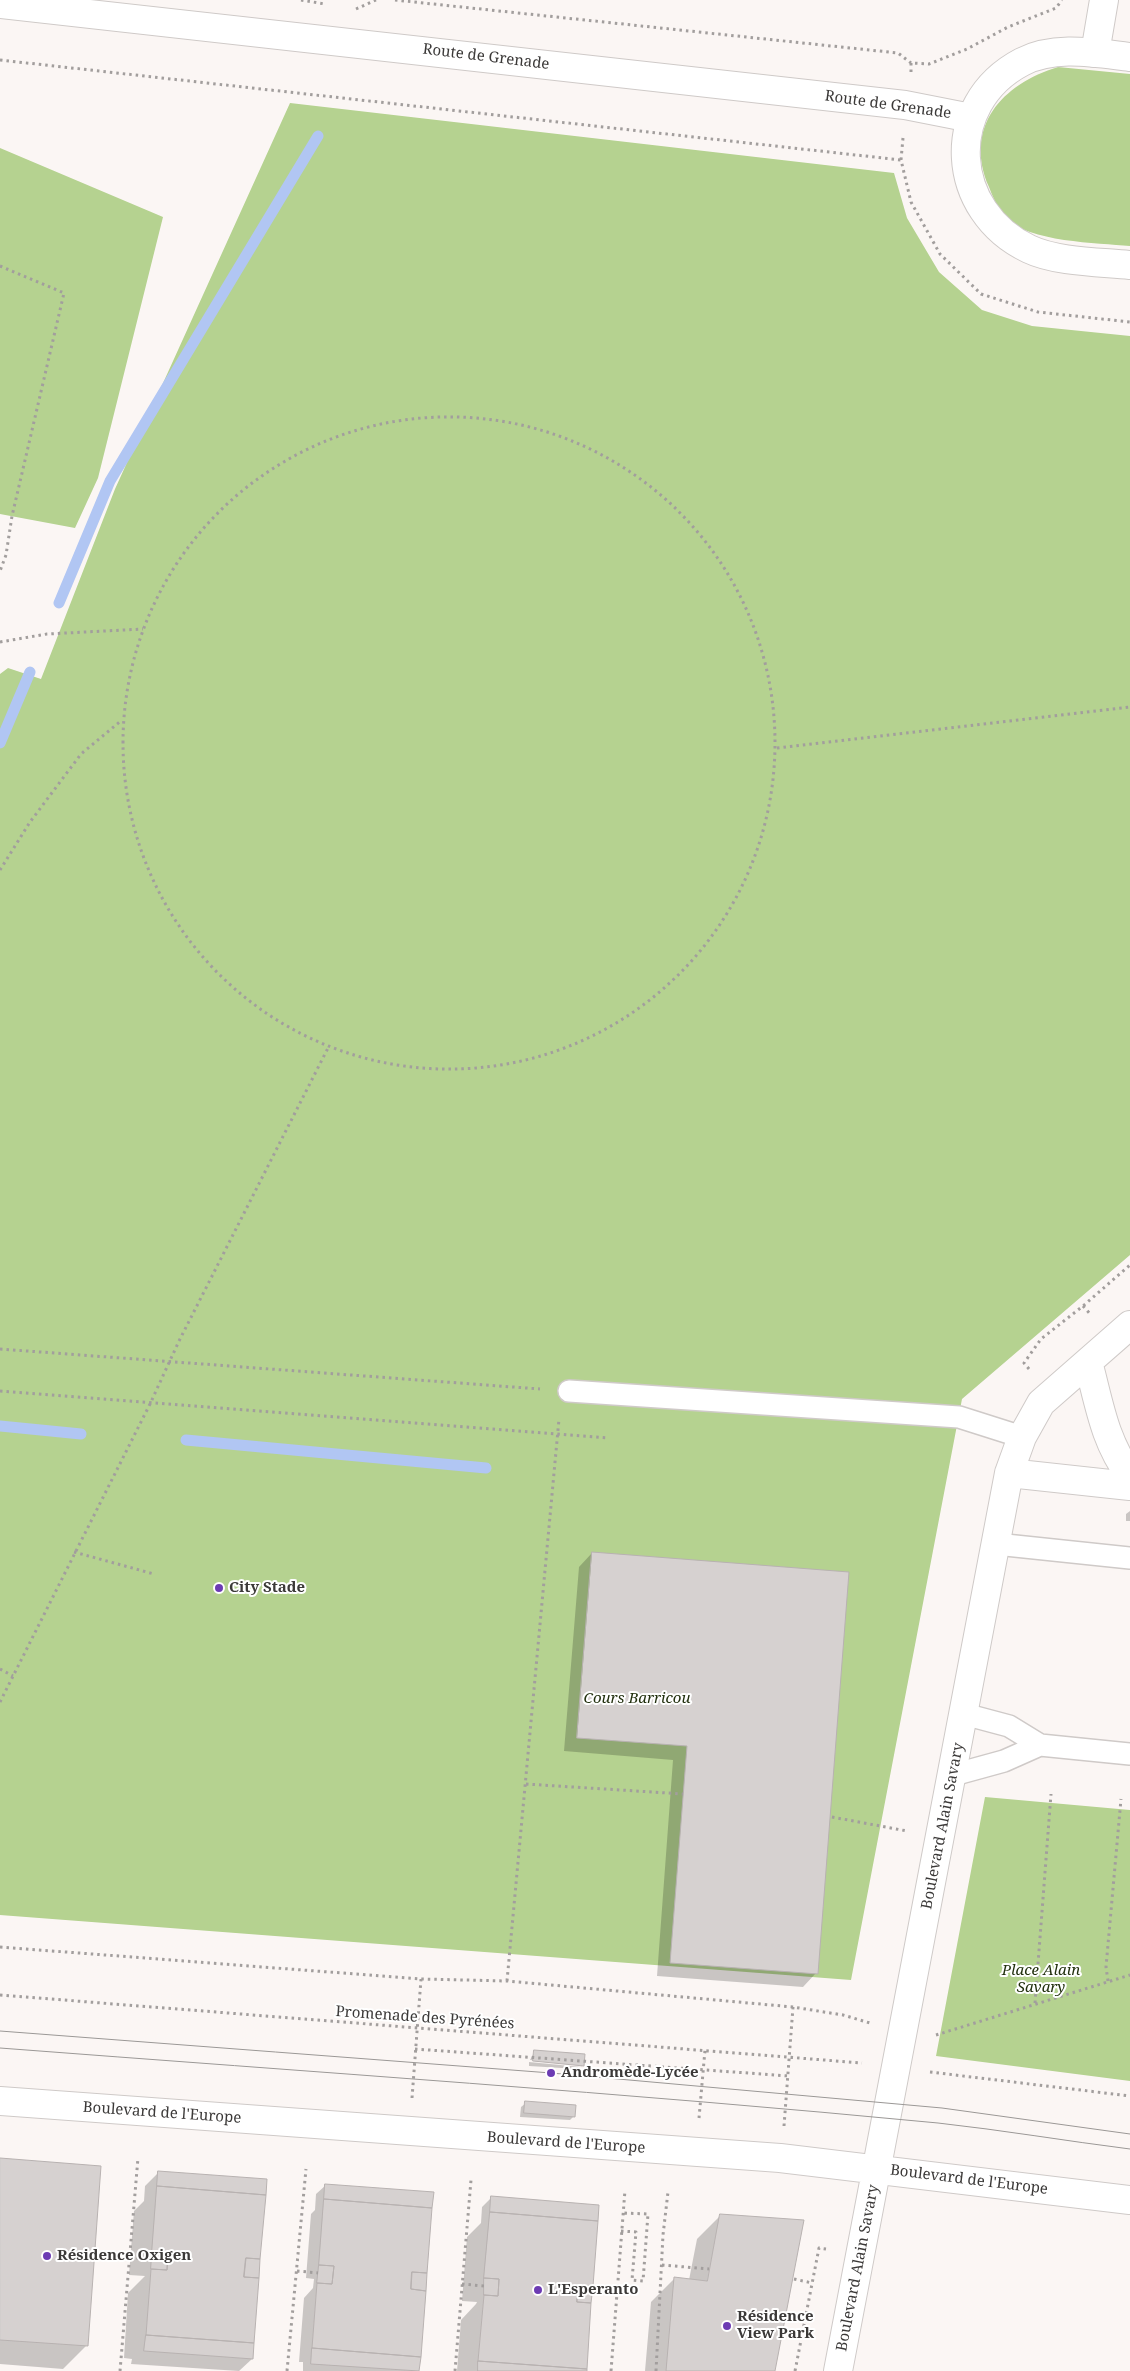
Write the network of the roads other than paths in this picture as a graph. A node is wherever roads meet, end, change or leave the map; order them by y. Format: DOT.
graph roads {
  1 [pos="1104,0"];
  2 [pos="0,4"];
  3 [pos="1095,53"];
  4 [pos="1130,57"];
  5 [pos="971,118"];
  6 [pos="1130,265"];
  7 [pos="1130,1325"];
  8 [pos="1088,1362"];
  9 [pos="565,1391"];
  10 [pos="1022,1437"];
  11 [pos="1009,1473"];
  12 [pos="1130,1475"];
  13 [pos="1130,1486"];
  14 [pos="996,1544"];
  15 [pos="1130,1558"];
  16 [pos="964,1714"];
  17 [pos="1040,1745"];
  18 [pos="1130,1754"];
  19 [pos="953,1775"];
  20 [pos="0,2101"];
  21 [pos="878,2168"];
  22 [pos="1130,2200"];
  23 [pos="838,2371"];
  1 -- 3 [label="street"];
  2 -- 5 [label="street, Route de Grenade"];
  3 -- 4 [label="street"];
  3 -- 5 [label="street"];
  5 -- 6 [label="street"];
  7 -- 8 [label="street, Boulevard Alain Savary"];
  8 -- 10 [label="street, Boulevard Alain Savary"];
  8 -- 12 [label="street"];
  9 -- 10 [label="lane"];
  10 -- 11 [label="street, Boulevard Alain Savary"];
  11 -- 13 [label="street"];
  11 -- 14 [label="street, Boulevard Alain Savary"];
  14 -- 15 [label="lane"];
  14 -- 16 [label="street, Boulevard Alain Savary"];
  16 -- 17 [label="lane"];
  16 -- 19 [label="street, Boulevard Alain Savary"];
  17 -- 18 [label="lane"];
  17 -- 19 [label="lane"];
  19 -- 21 [label="street, Boulevard Alain Savary"];
  20 -- 21 [label="street, Boulevard de l'Europe"];
  21 -- 22 [label="street, Boulevard de l'Europe"];
  21 -- 23 [label="street, Boulevard Alain Savary"];
}
